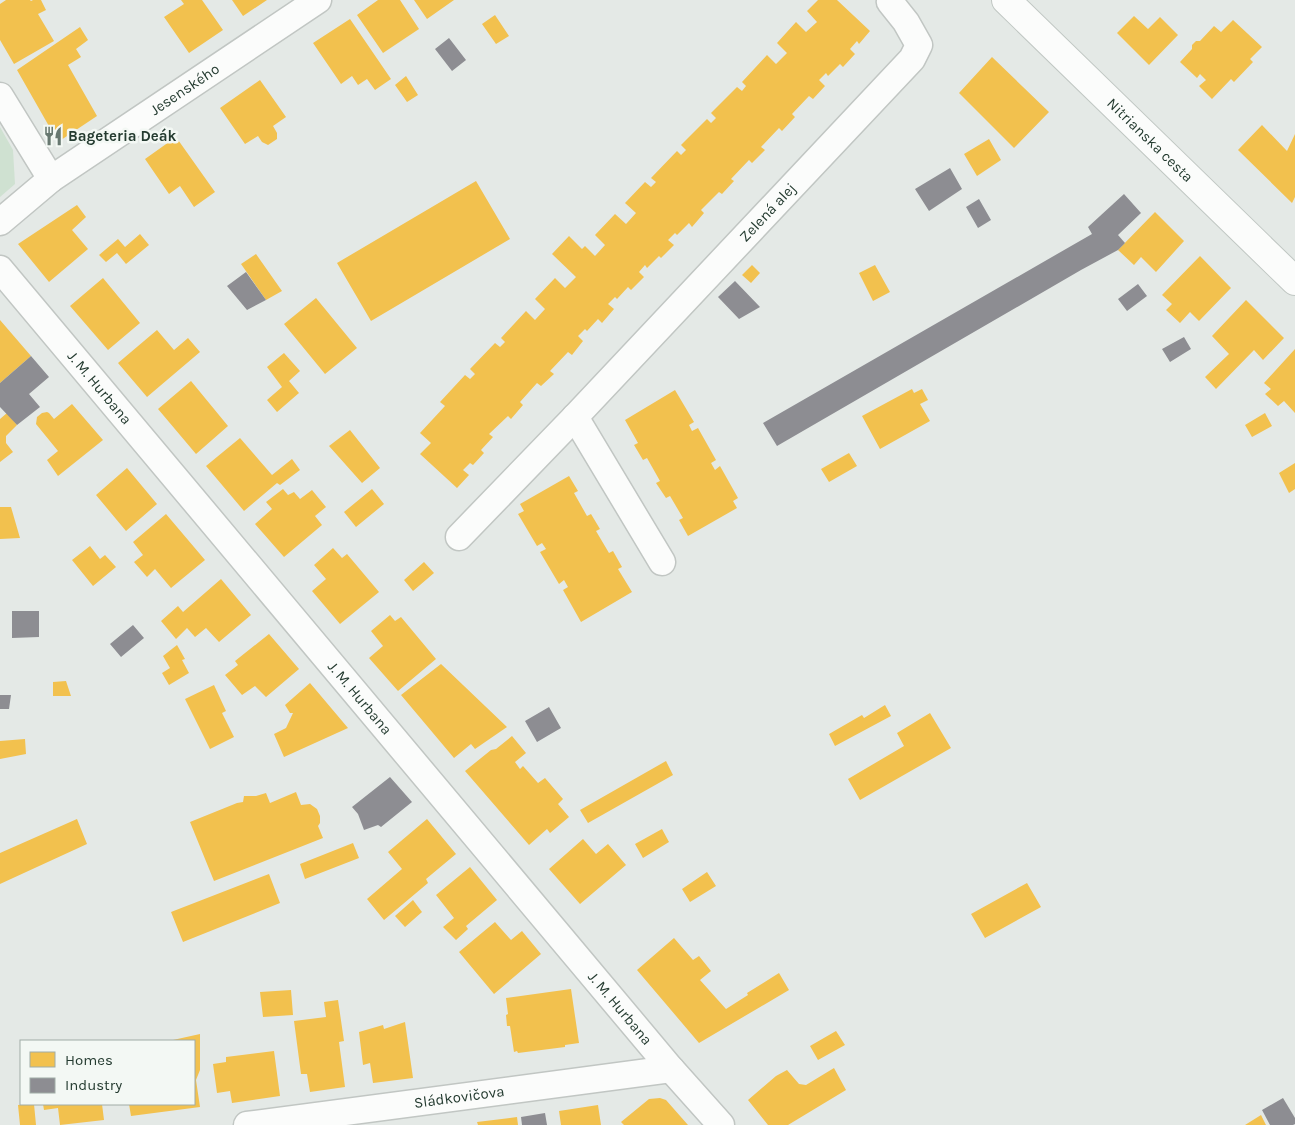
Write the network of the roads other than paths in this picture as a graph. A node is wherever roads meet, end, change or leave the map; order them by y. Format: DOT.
graph roads {
  1 [pos="318,0"];
  2 [pos="891,0"];
  3 [pos="1006,0"];
  4 [pos="0,96"];
  5 [pos="51,178"];
  6 [pos="0,222"];
  7 [pos="0,269"];
  8 [pos="1295,281"];
  9 [pos="575,417"];
  10 [pos="459,537"];
  11 [pos="662,562"];
  12 [pos="671,1069"];
  13 [pos="247,1125"];
  14 [pos="722,1125"];
  1 -- 5 [label="street, Jesenského"];
  2 -- 9 [label="street, Zelená alej"];
  3 -- 8 [label="main road, Nitrianska cesta"];
  4 -- 5 [label="street"];
  5 -- 6 [label="street, Jesenského"];
  7 -- 12 [label="street, J. M. Hurbana"];
  9 -- 10 [label="street, Zelená alej"];
  9 -- 11 [label="street"];
  12 -- 13 [label="street, Sládkovičova"];
  12 -- 14 [label="street, J. M. Hurbana"];
}
